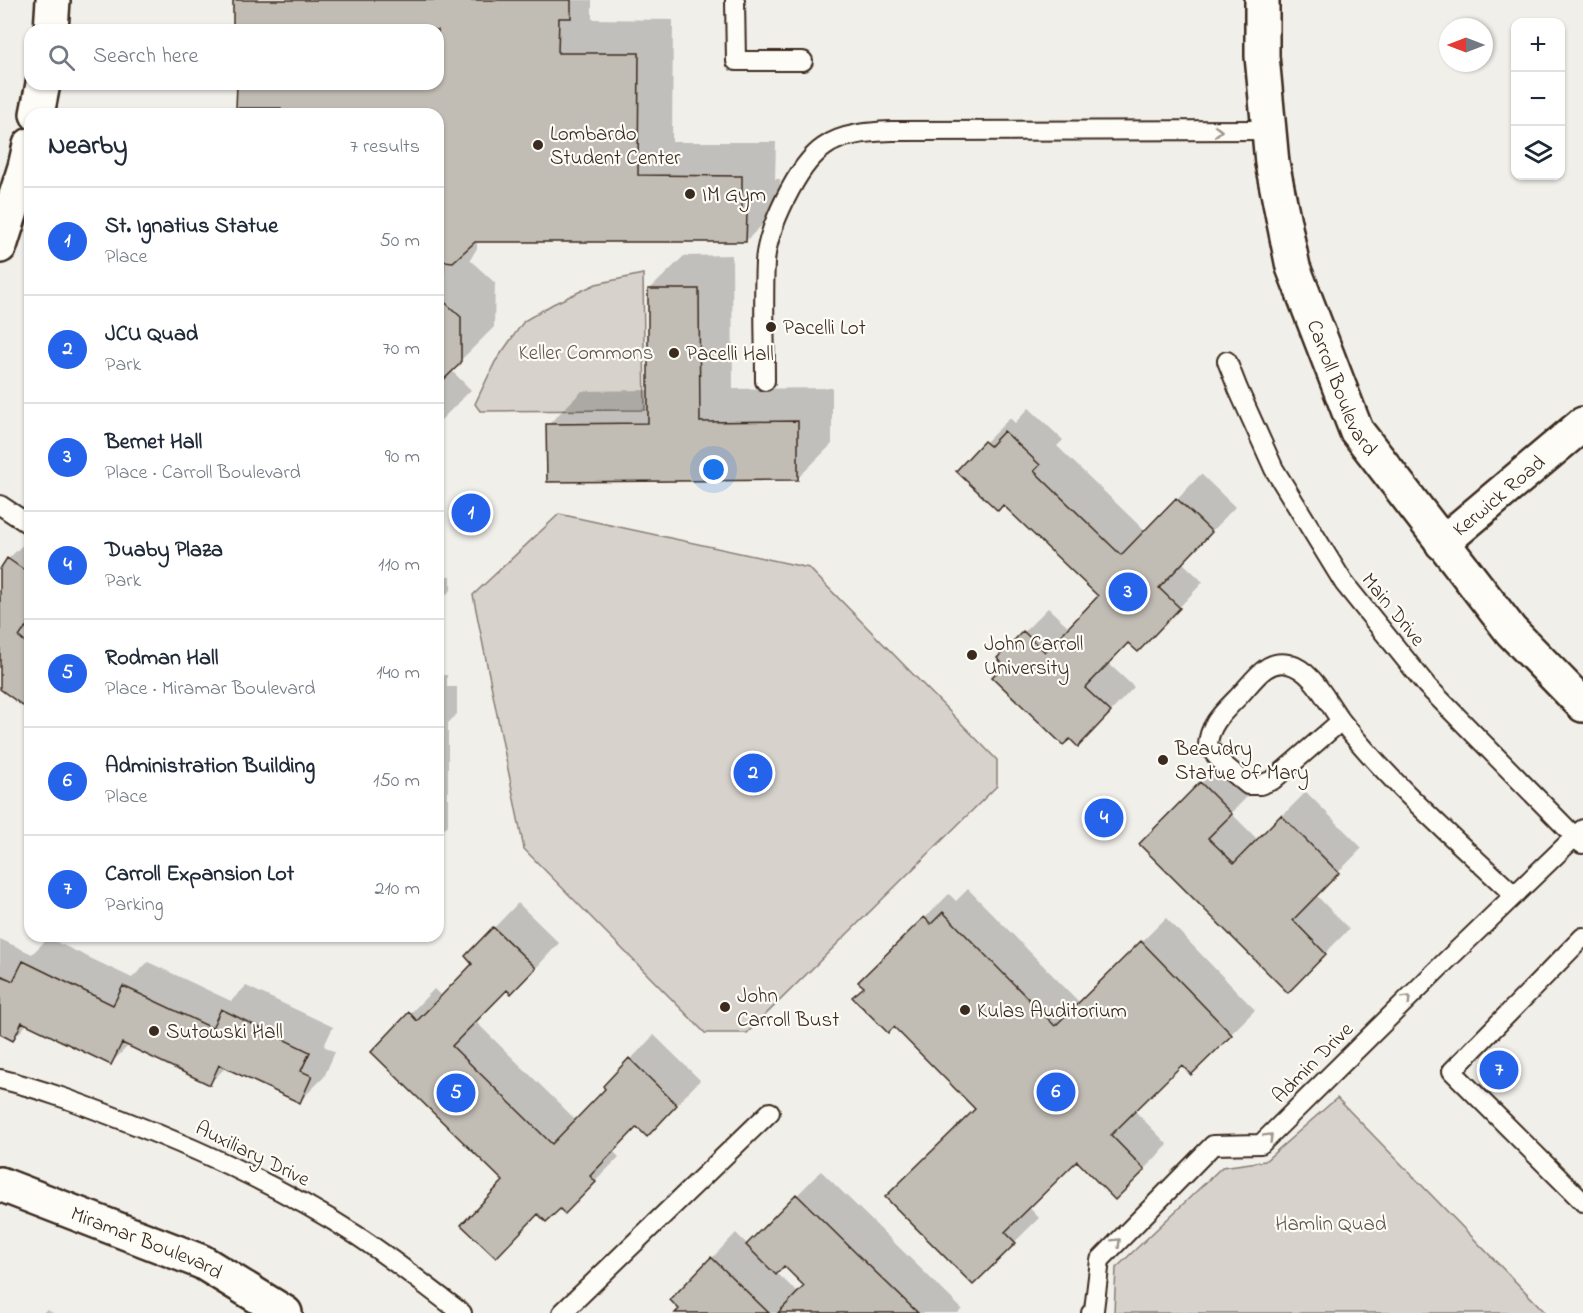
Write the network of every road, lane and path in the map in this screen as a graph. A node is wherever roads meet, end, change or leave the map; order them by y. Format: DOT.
graph roads {
  1 [pos="53,0"];
  2 [pos="735,0"];
  3 [pos="1262,0"];
  4 [pos="51,24"];
  5 [pos="803,62"];
  6 [pos="42,90"];
  7 [pos="38,108"];
  8 [pos="1269,130"];
  9 [pos="21,161"];
  10 [pos="0,246"];
  11 [pos="1227,361"];
  12 [pos="765,381"];
  13 [pos="1583,424"];
  14 [pos="0,505"];
  15 [pos="24,521"];
  16 [pos="1442,543"];
  17 [pos="1583,705"];
  18 [pos="1341,722"];
  19 [pos="1580,837"];
  20 [pos="1514,895"];
  21 [pos="1583,937"];
  22 [pos="0,1079"];
  23 [pos="770,1112"];
  24 [pos="0,1184"];
  25 [pos="1583,1202"];
  26 [pos="285,1313"];
  27 [pos="462,1313"];
  28 [pos="562,1313"];
  29 [pos="1091,1313"];
  1 -- 4 [label="street"];
  2 -- 5 [label="lane"];
  3 -- 8 [label="street, Carroll Boulevard"];
  6 -- 7 [label="street"];
  12 -- 8 [label="lane, one-way"];
  8 -- 16 [label="street, Carroll Boulevard"];
  9 -- 10 [label="street"];
  11 -- 19 [label="lane, Main Drive"];
  13 -- 16 [label="street, Kerwick Road"];
  14 -- 15 [label="lane"];
  16 -- 17 [label="street, Carroll Boulevard"];
  18 -- 18 [label="lane"];
  18 -- 20 [label="lane"];
  19 -- 20 [label="lane, Admin Drive"];
  29 -- 20 [label="lane, Admin Drive, one-way"];
  21 -- 25 [label="lane"];
  22 -- 27 [label="lane, Auxiliary Drive"];
  23 -- 28 [label="lane"];
  24 -- 26 [label="street, Miramar Boulevard"];
}
